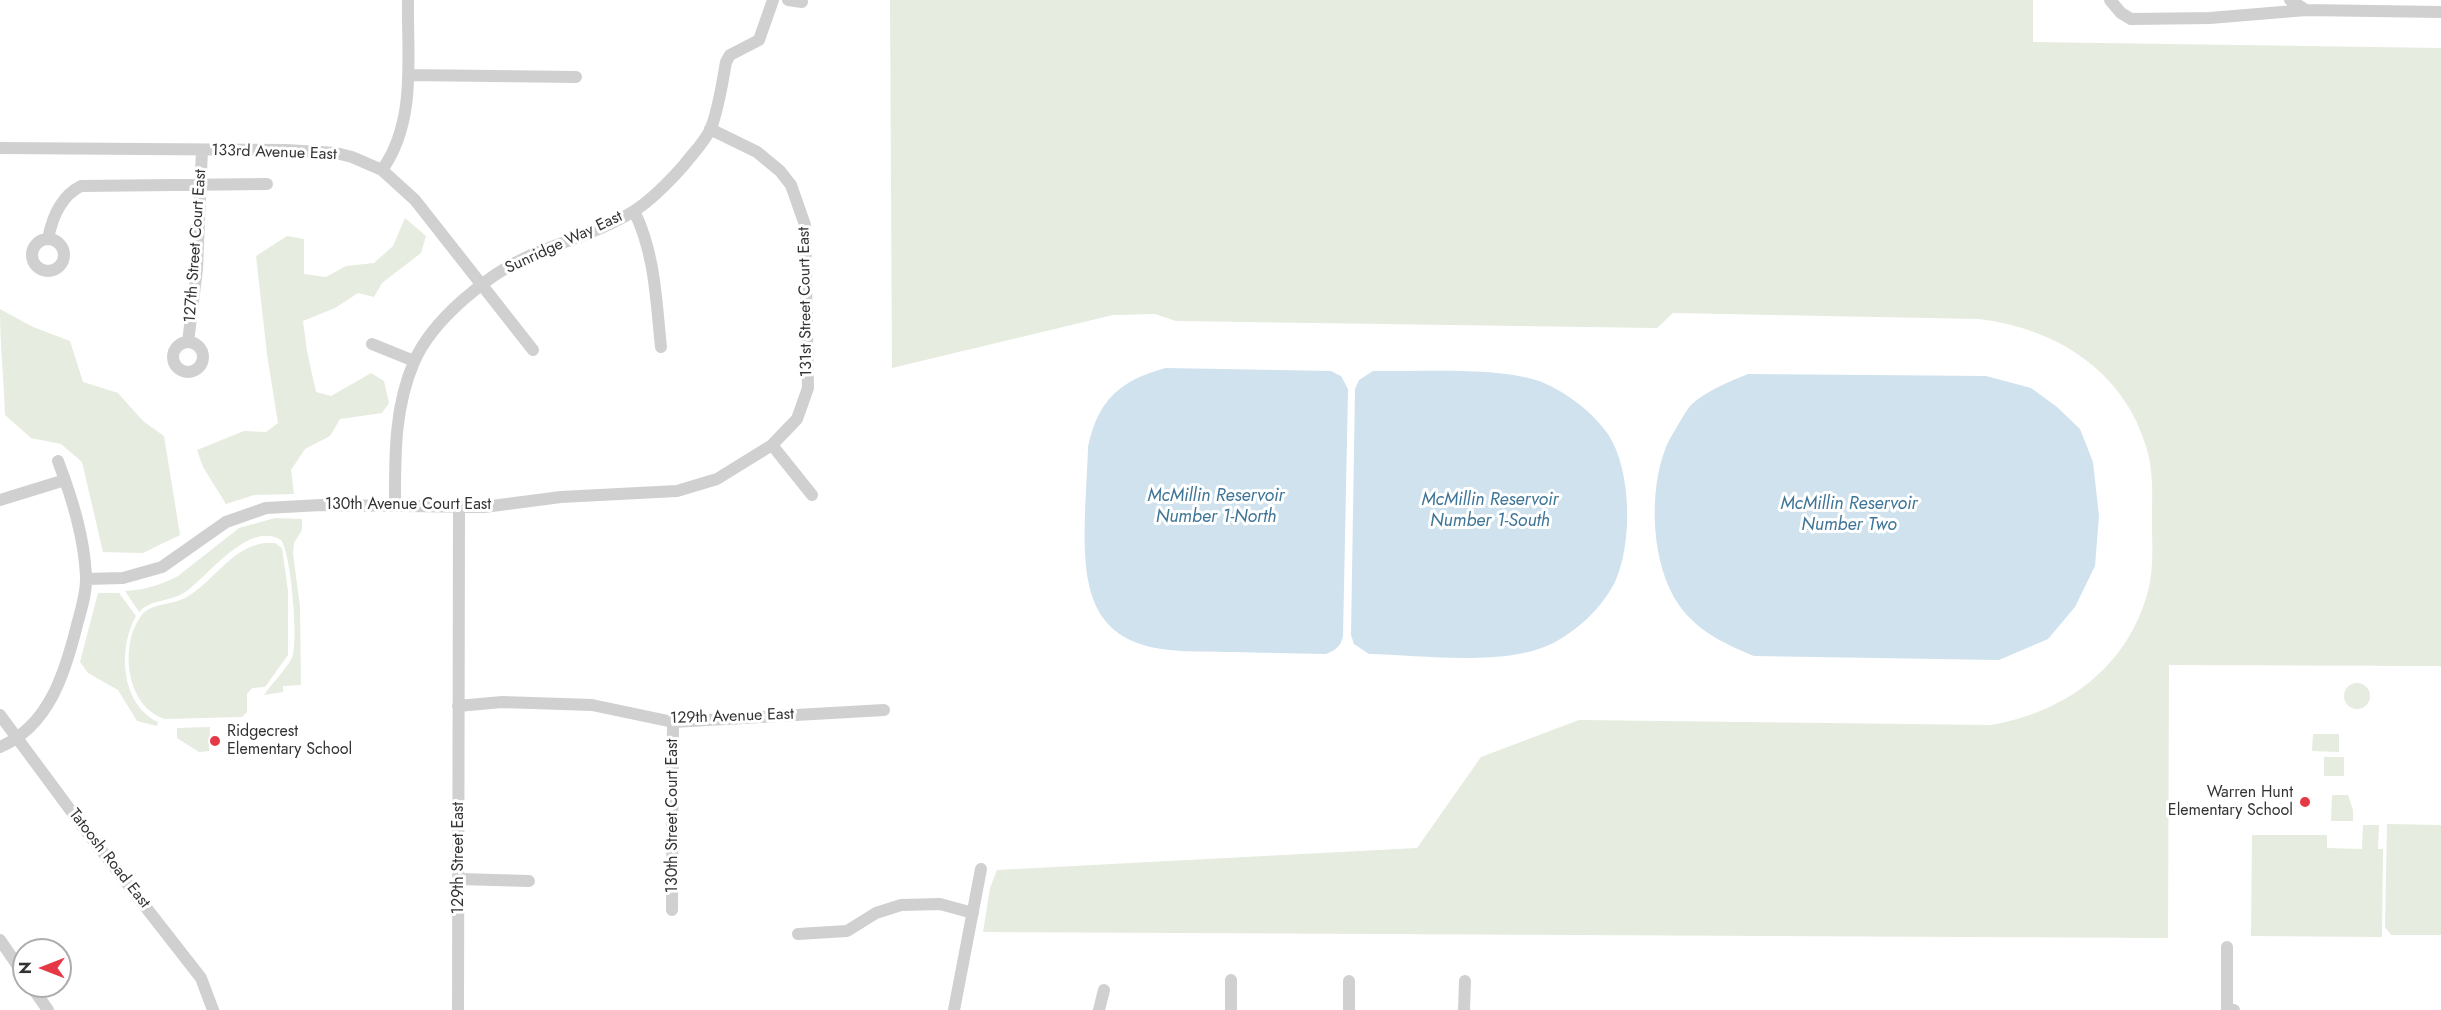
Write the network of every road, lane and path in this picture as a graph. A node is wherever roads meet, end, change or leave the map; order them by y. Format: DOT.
graph roads {
  1 [pos="408,0"];
  2 [pos="773,0"];
  3 [pos="788,0"];
  4 [pos="2110,0"];
  5 [pos="2290,0"];
  6 [pos="802,2"];
  7 [pos="2306,10"];
  8 [pos="2441,12"];
  9 [pos="409,75"];
  10 [pos="576,77"];
  11 [pos="710,129"];
  12 [pos="0,148"];
  13 [pos="202,150"];
  14 [pos="382,170"];
  15 [pos="202,184"];
  16 [pos="267,184"];
  17 [pos="634,211"];
  18 [pos="48,239"];
  19 [pos="483,284"];
  20 [pos="188,342"];
  21 [pos="372,344"];
  22 [pos="661,347"];
  23 [pos="533,350"];
  24 [pos="414,361"];
  25 [pos="772,445"];
  26 [pos="58,461"];
  27 [pos="65,480"];
  28 [pos="813,495"];
  29 [pos="0,500"];
  30 [pos="395,506"];
  31 [pos="459,507"];
  32 [pos="86,579"];
  33 [pos="458,706"];
  34 [pos="884,710"];
  35 [pos="0,715"];
  36 [pos="673,722"];
  37 [pos="18,738"];
  38 [pos="0,747"];
  39 [pos="981,869"];
  40 [pos="459,879"];
  41 [pos="529,881"];
  42 [pos="672,910"];
  43 [pos="973,913"];
  44 [pos="798,934"];
  45 [pos="0,940"];
  46 [pos="2227,947"];
  47 [pos="12,958"];
  48 [pos="1231,980"];
  49 [pos="1349,981"];
  50 [pos="1465,981"];
  51 [pos="1104,990"];
  52 [pos="213,1008"];
  53 [pos="458,1010"];
  54 [pos="954,1010"];
  55 [pos="1099,1010"];
  56 [pos="1231,1010"];
  57 [pos="1348,1010"];
  58 [pos="1464,1010"];
  59 [pos="2227,1010"];
  60 [pos="2234,1010"];
  1 -- 9 [label="street"];
  2 -- 11 [label="street, Sunridge Way East"];
  3 -- 6 [label="street"];
  4 -- 7 [label="street"];
  5 -- 7 [label="street"];
  7 -- 8 [label="street"];
  9 -- 10 [label="street"];
  9 -- 14 [label="street"];
  11 -- 17 [label="street, Sunridge Way East"];
  11 -- 25 [label="street, 131st Street Court East"];
  12 -- 13 [label="street, 133rd Avenue East"];
  13 -- 14 [label="street, 133rd Avenue East"];
  13 -- 15 [label="street, 127th Street Court East"];
  14 -- 19 [label="street, 133rd Avenue East"];
  15 -- 16 [label="street"];
  15 -- 18 [label="street"];
  15 -- 20 [label="street, 127th Street Court East"];
  17 -- 19 [label="street, Sunridge Way East"];
  17 -- 22 [label="street"];
  19 -- 23 [label="street, 133rd Avenue East"];
  19 -- 24 [label="street, Sunridge Way East"];
  21 -- 24 [label="street"];
  24 -- 30 [label="street, Sunridge Way East"];
  25 -- 28 [label="street"];
  25 -- 31 [label="street, 130th Avenue Court East"];
  26 -- 27 [label="street"];
  27 -- 29 [label="street"];
  27 -- 32 [label="street"];
  30 -- 31 [label="street, 130th Avenue Court East"];
  30 -- 32 [label="street, 130th Avenue Court East"];
  31 -- 33 [label="street"];
  32 -- 37 [label="street"];
  33 -- 36 [label="street, 129th Avenue East"];
  33 -- 40 [label="street, 129th Street East"];
  34 -- 36 [label="street, 129th Avenue East"];
  35 -- 37 [label="street, Tatoosh Road East"];
  36 -- 42 [label="street, 130th Street Court East"];
  37 -- 38 [label="street"];
  37 -- 52 [label="street, Tatoosh Road East"];
  39 -- 43 [label="street"];
  40 -- 41 [label="street"];
  40 -- 53 [label="street, 129th Street East"];
  43 -- 44 [label="street"];
  43 -- 54 [label="street"];
  45 -- 47 [label="street"];
  46 -- 59 [label="street"];
  48 -- 56 [label="street"];
  49 -- 57 [label="street"];
  50 -- 58 [label="street"];
  51 -- 55 [label="street"];
  59 -- 60 [label="street"];
}
